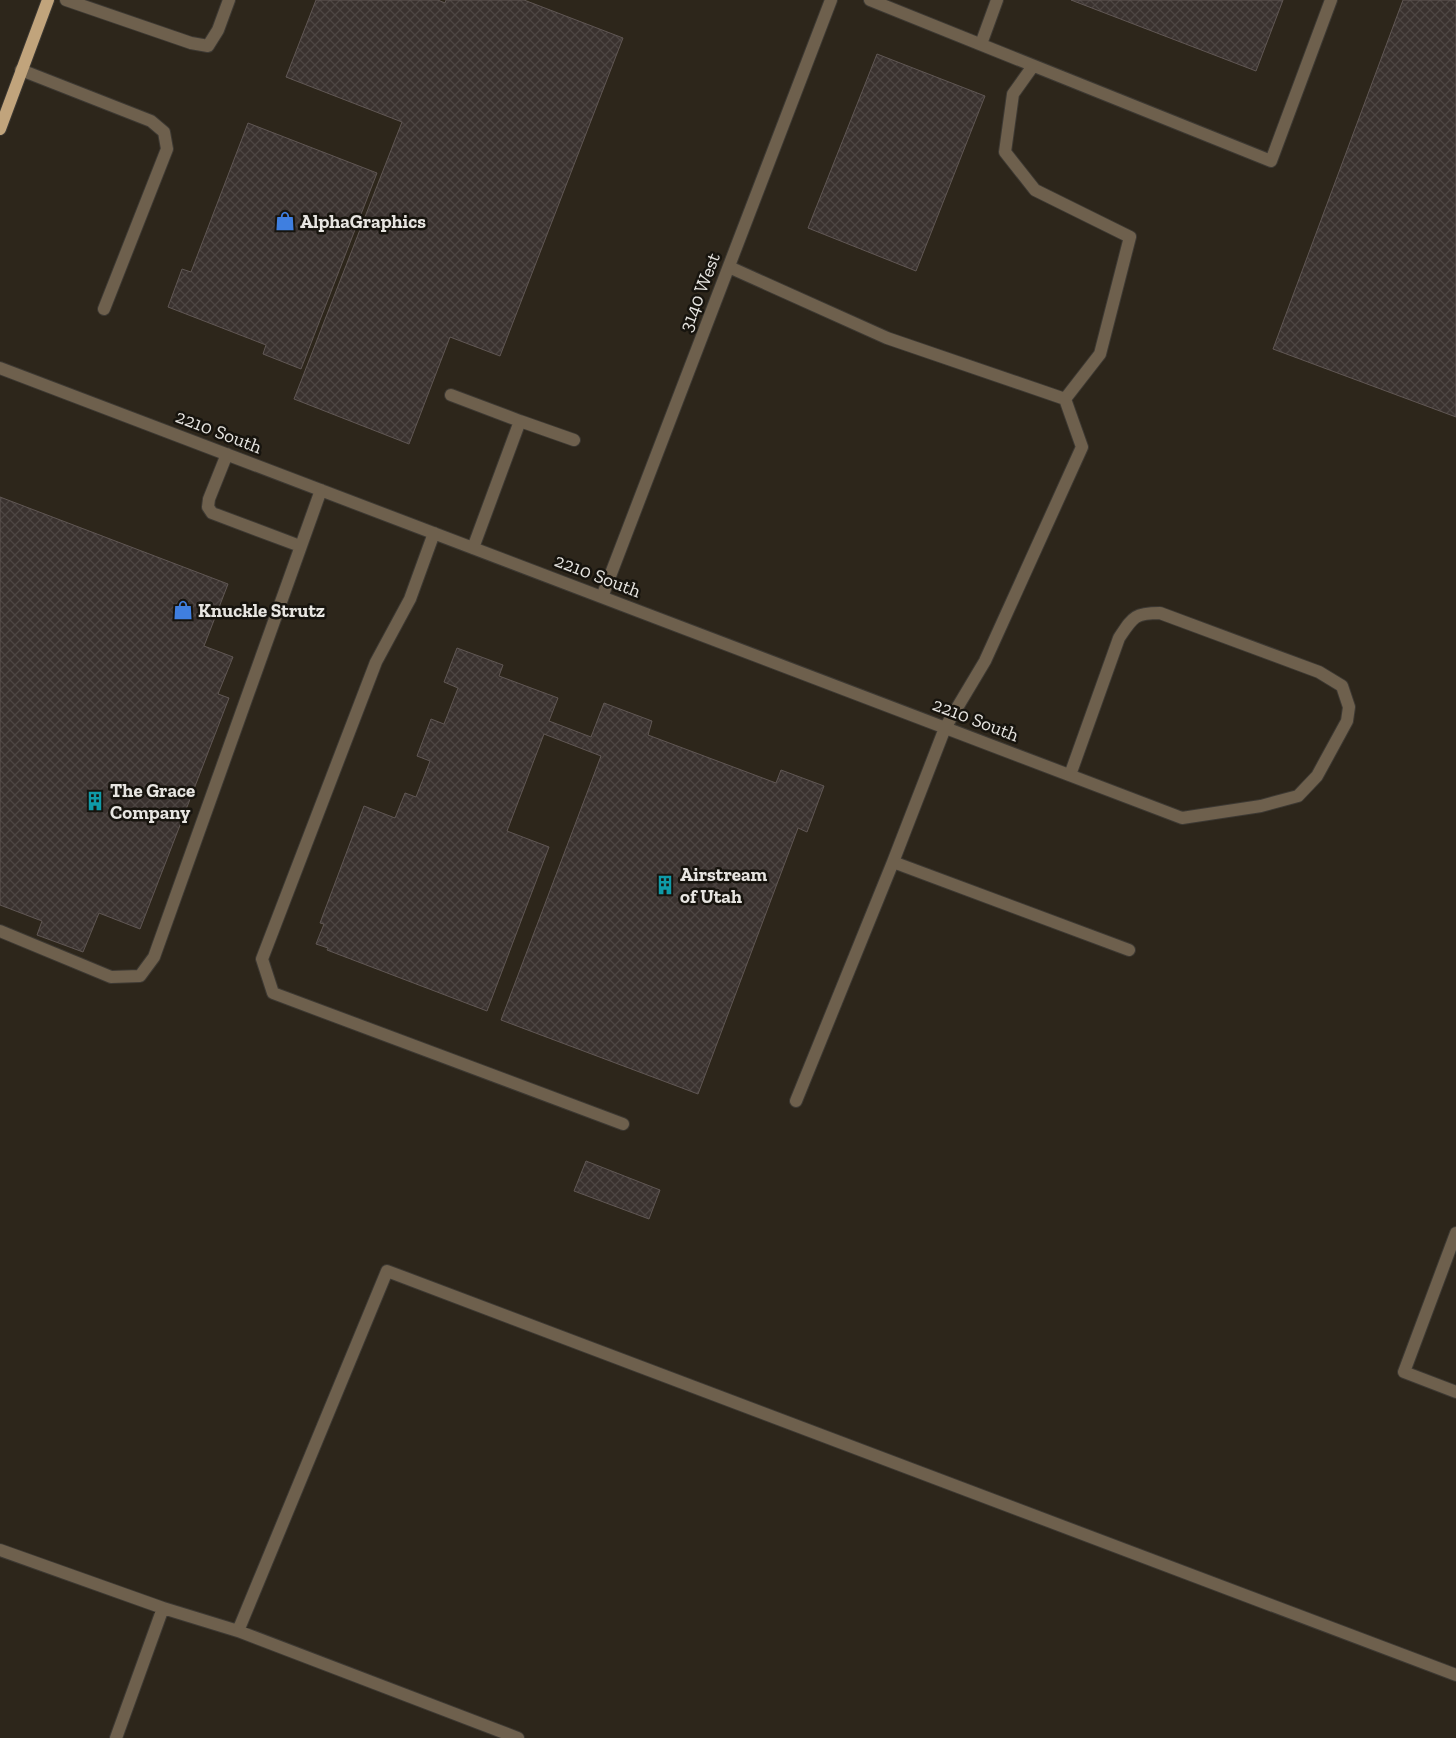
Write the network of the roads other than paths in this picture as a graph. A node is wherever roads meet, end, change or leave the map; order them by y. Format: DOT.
graph roads {
  1 [pos="48,0"];
  2 [pos="66,0"];
  3 [pos="229,0"];
  4 [pos="831,0"];
  5 [pos="870,0"];
  6 [pos="997,0"];
  7 [pos="1331,0"];
  8 [pos="981,44"];
  9 [pos="1033,66"];
  10 [pos="21,70"];
  11 [pos="0,130"];
  12 [pos="729,267"];
  13 [pos="104,309"];
  14 [pos="0,368"];
  15 [pos="451,395"];
  16 [pos="1065,399"];
  17 [pos="520,421"];
  18 [pos="574,440"];
  19 [pos="228,454"];
  20 [pos="321,490"];
  21 [pos="434,533"];
  22 [pos="300,546"];
  23 [pos="473,548"];
  24 [pos="602,597"];
  25 [pos="945,728"];
  26 [pos="1070,775"];
  27 [pos="894,862"];
  28 [pos="0,931"];
  29 [pos="1129,950"];
  30 [pos="796,1100"];
  31 [pos="623,1124"];
  32 [pos="1456,1233"];
  33 [pos="1456,1392"];
  34 [pos="0,1550"];
  35 [pos="163,1608"];
  36 [pos="238,1631"];
  37 [pos="1456,1675"];
  38 [pos="116,1738"];
  39 [pos="518,1738"];
  1 -- 10 [label="main road"];
  2 -- 3 [label="street"];
  4 -- 12 [label="street, 3140 West"];
  5 -- 8 [label="street"];
  6 -- 8 [label="street"];
  7 -- 9 [label="street"];
  8 -- 9 [label="street"];
  9 -- 16 [label="street"];
  10 -- 11 [label="main road"];
  10 -- 13 [label="street"];
  12 -- 16 [label="street"];
  12 -- 24 [label="street, 3140 West"];
  14 -- 19 [label="street, 2210 South"];
  15 -- 17 [label="street"];
  16 -- 25 [label="street"];
  17 -- 18 [label="street"];
  17 -- 23 [label="street"];
  19 -- 20 [label="street, 2210 South"];
  19 -- 22 [label="street"];
  20 -- 21 [label="street, 2210 South"];
  20 -- 22 [label="street"];
  21 -- 23 [label="street, 2210 South"];
  21 -- 31 [label="street"];
  22 -- 28 [label="street"];
  23 -- 24 [label="street, 2210 South"];
  24 -- 25 [label="street, 2210 South"];
  25 -- 26 [label="street, 2210 South"];
  25 -- 27 [label="street"];
  26 -- 26 [label="street, 2210 South"];
  27 -- 29 [label="street"];
  27 -- 30 [label="street"];
  32 -- 33 [label="street"];
  34 -- 35 [label="street"];
  35 -- 36 [label="street"];
  35 -- 38 [label="street"];
  36 -- 37 [label="street"];
  36 -- 39 [label="street"];
}
